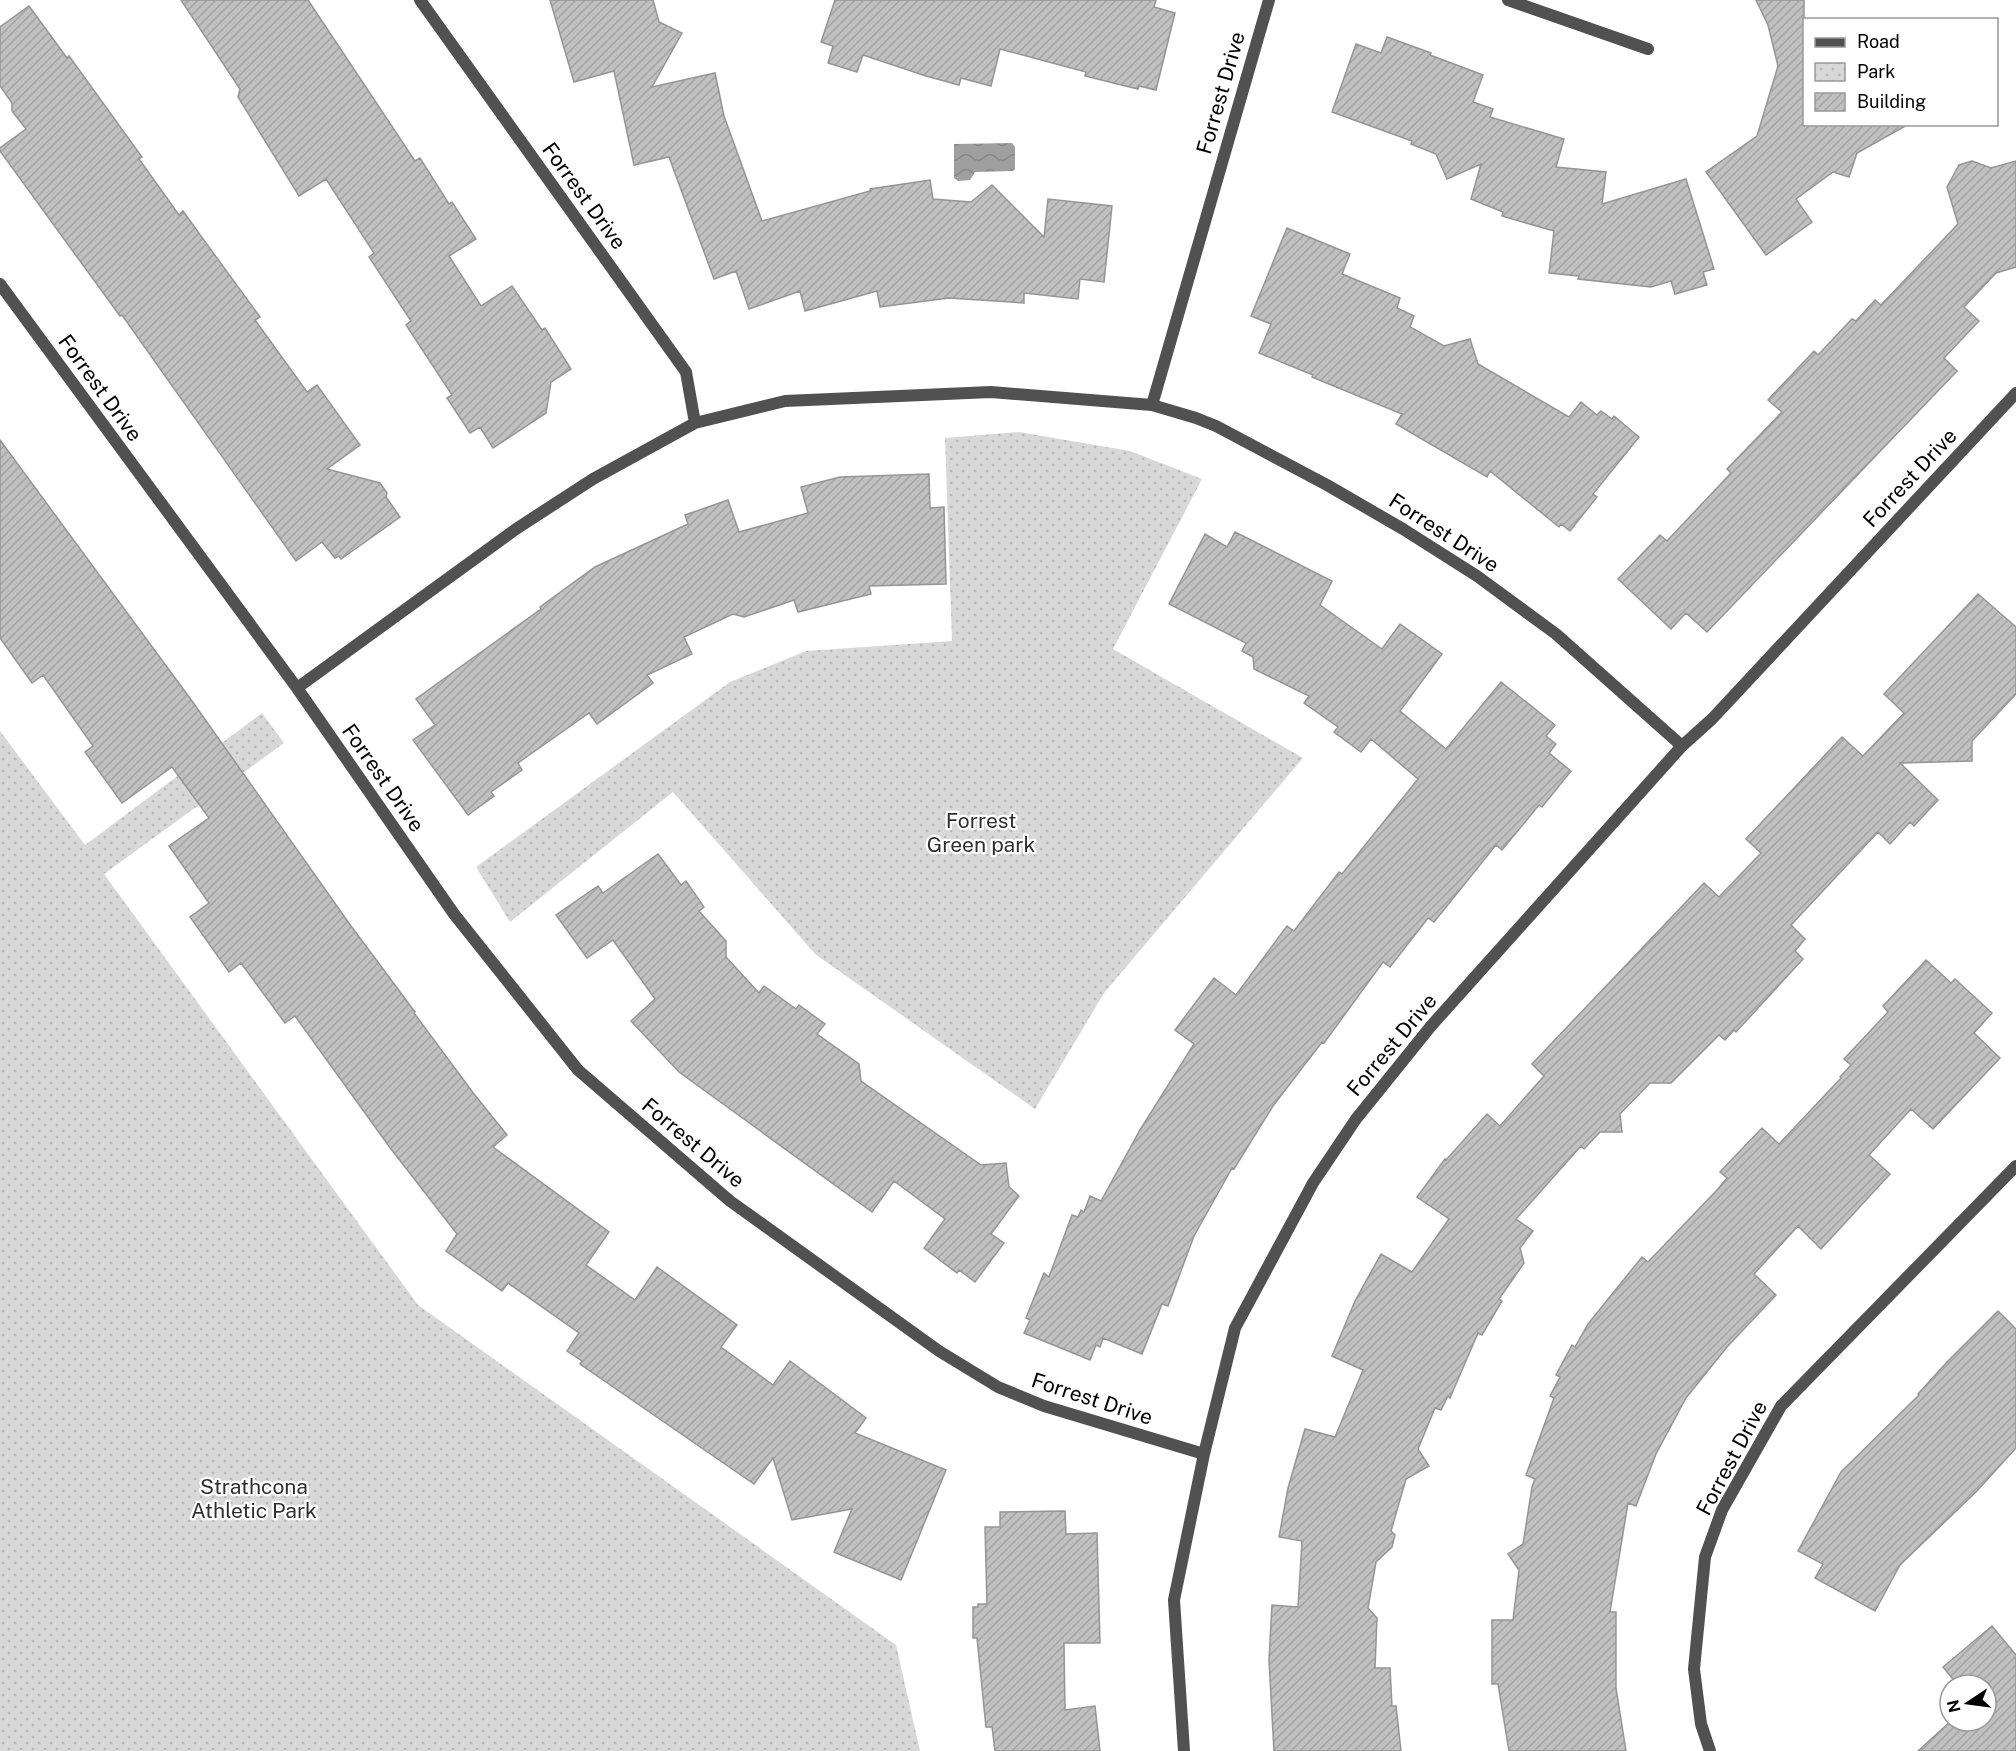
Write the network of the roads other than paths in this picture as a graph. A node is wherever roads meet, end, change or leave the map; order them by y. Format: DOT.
graph roads {
  1 [pos="420,0"];
  2 [pos="1269,0"];
  3 [pos="1508,0"];
  4 [pos="1648,49"];
  5 [pos="0,284"];
  6 [pos="2016,393"];
  7 [pos="1152,405"];
  8 [pos="695,423"];
  9 [pos="297,688"];
  10 [pos="1682,746"];
  11 [pos="2016,1166"];
  12 [pos="1204,1454"];
  13 [pos="1184,1751"];
  14 [pos="1710,1751"];
  1 -- 8 [label="street, Forrest Drive"];
  2 -- 7 [label="street, Forrest Drive"];
  3 -- 4 [label="street"];
  5 -- 9 [label="street, Forrest Drive"];
  6 -- 10 [label="street, Forrest Drive"];
  7 -- 8 [label="street, Forrest Drive"];
  7 -- 10 [label="street, Forrest Drive"];
  8 -- 9 [label="street, Forrest Drive"];
  9 -- 12 [label="street, Forrest Drive"];
  10 -- 12 [label="street, Forrest Drive"];
  11 -- 14 [label="street, Forrest Drive"];
  12 -- 13 [label="street, Forrest Drive"];
}
